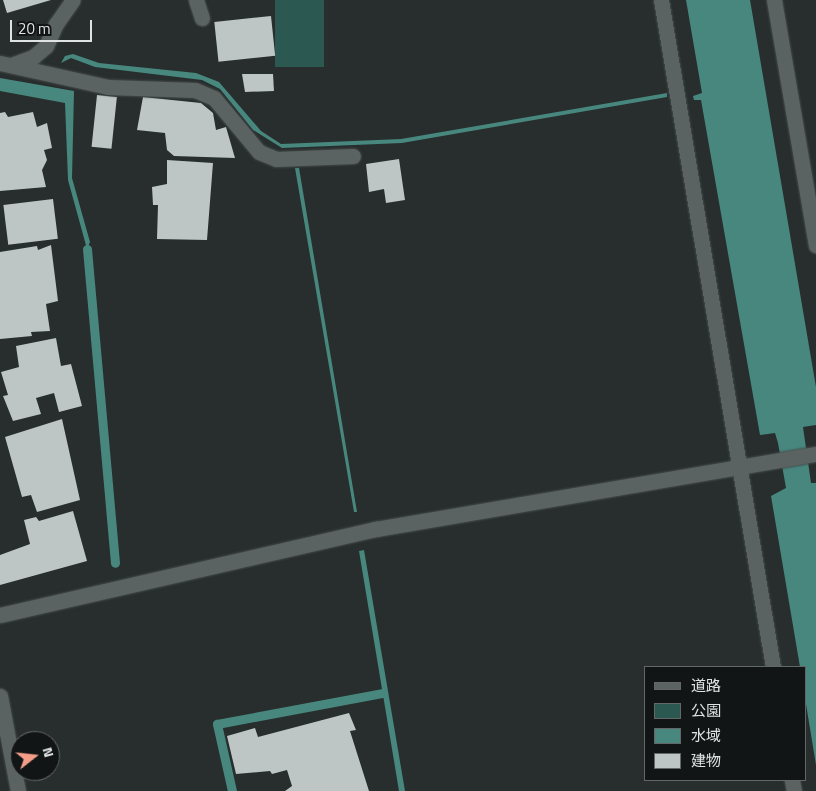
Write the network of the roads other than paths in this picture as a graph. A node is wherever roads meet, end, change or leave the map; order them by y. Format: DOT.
graph roads {
  1 [pos="196,0"];
  2 [pos="661,0"];
  3 [pos="774,0"];
  4 [pos="72,1"];
  5 [pos="202,18"];
  6 [pos="6,64"];
  7 [pos="353,156"];
  8 [pos="816,245"];
  9 [pos="814,455"];
  10 [pos="740,466"];
  11 [pos="0,615"];
  12 [pos="774,666"];
  13 [pos="0,696"];
  14 [pos="18,791"];
  1 -- 5 [label="street"];
  2 -- 10 [label="street"];
  3 -- 8 [label="street"];
  4 -- 6 [label="street"];
  6 -- 7 [label="street"];
  9 -- 10 [label="street"];
  10 -- 11 [label="street"];
  10 -- 12 [label="street"];
  13 -- 14 [label="street"];
}
